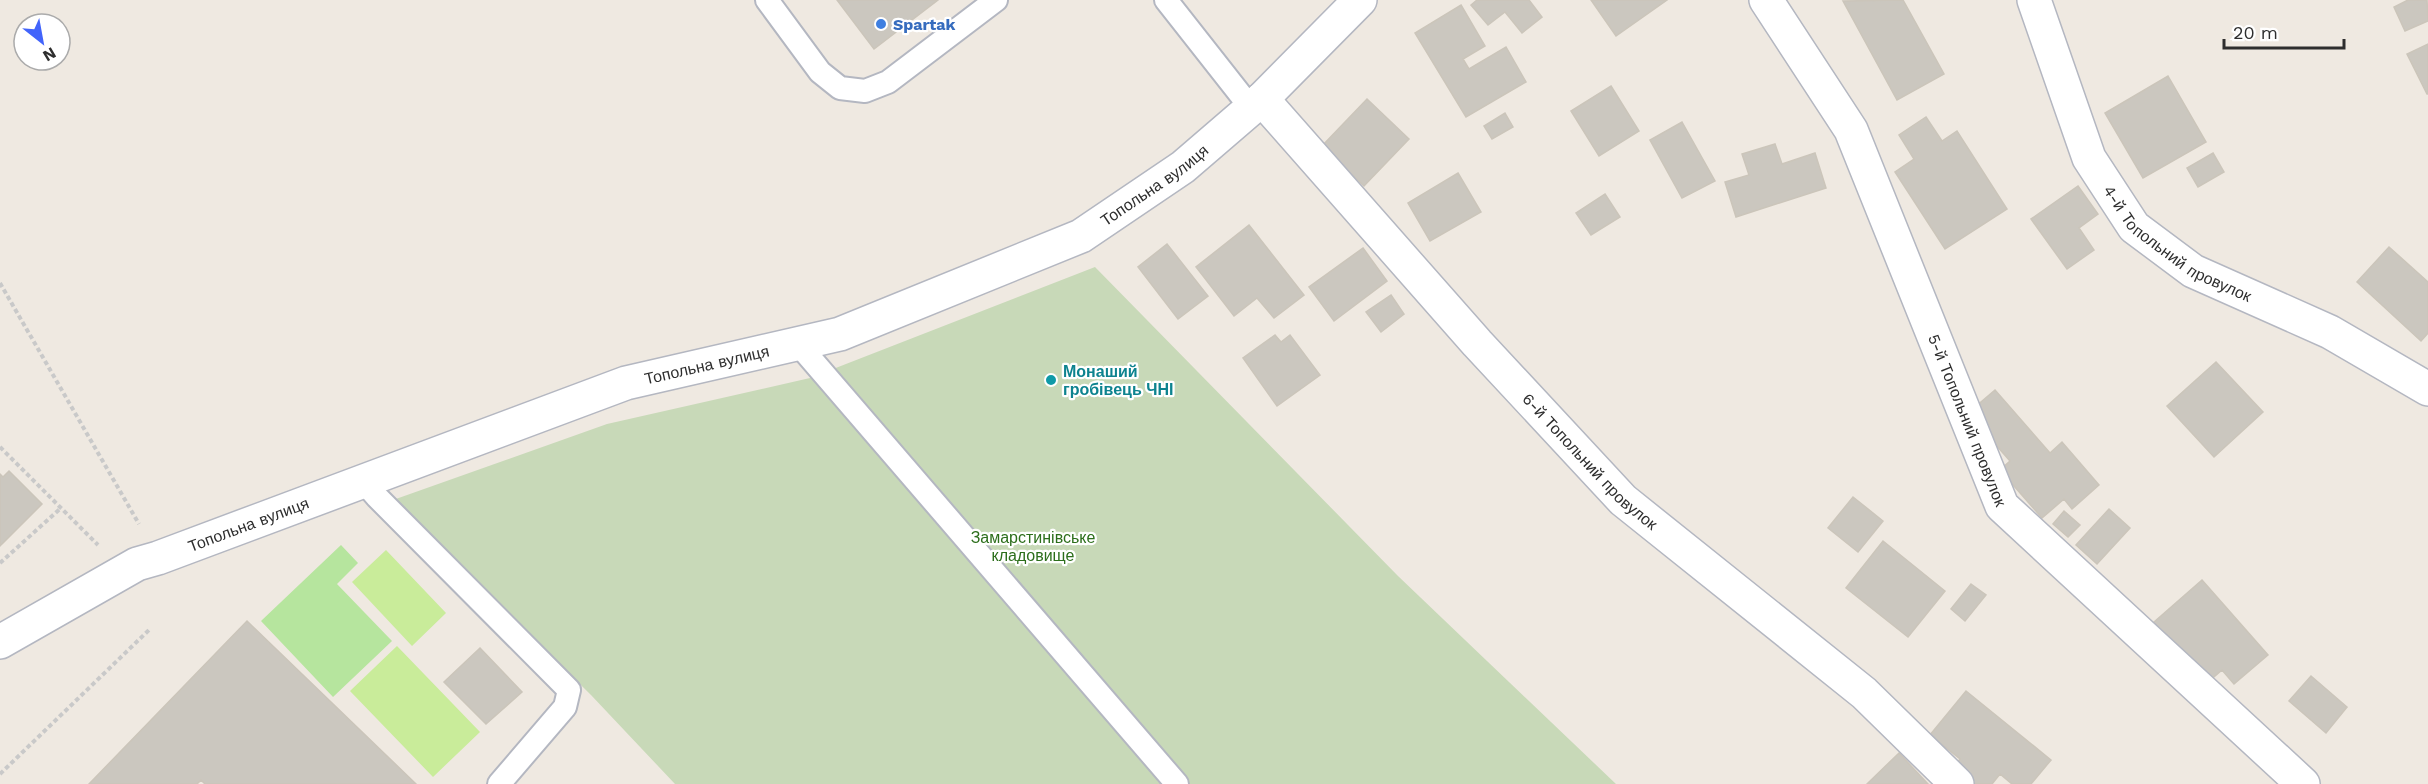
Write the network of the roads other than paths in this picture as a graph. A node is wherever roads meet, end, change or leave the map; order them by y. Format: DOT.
graph roads {
  1 [pos="767,0"];
  2 [pos="996,0"];
  3 [pos="1167,0"];
  4 [pos="1360,0"];
  5 [pos="1766,0"];
  6 [pos="2034,0"];
  7 [pos="1257,103"];
  8 [pos="799,345"];
  9 [pos="2428,389"];
  10 [pos="364,482"];
  11 [pos="0,642"];
  12 [pos="500,784"];
  13 [pos="1177,784"];
  14 [pos="1957,784"];
  15 [pos="2303,784"];
  1 -- 2 [label="lane"];
  3 -- 7 [label="lane"];
  4 -- 7 [label="street, Топольна вулиця"];
  5 -- 15 [label="street, 5-й Топольний провулок"];
  6 -- 9 [label="street, 4-й Топольний провулок"];
  7 -- 8 [label="street, Топольна вулиця"];
  7 -- 14 [label="street, 6-й Топольний провулок"];
  8 -- 10 [label="street, Топольна вулиця"];
  8 -- 13 [label="lane"];
  10 -- 11 [label="street, Топольна вулиця"];
  10 -- 12 [label="lane"];
}
